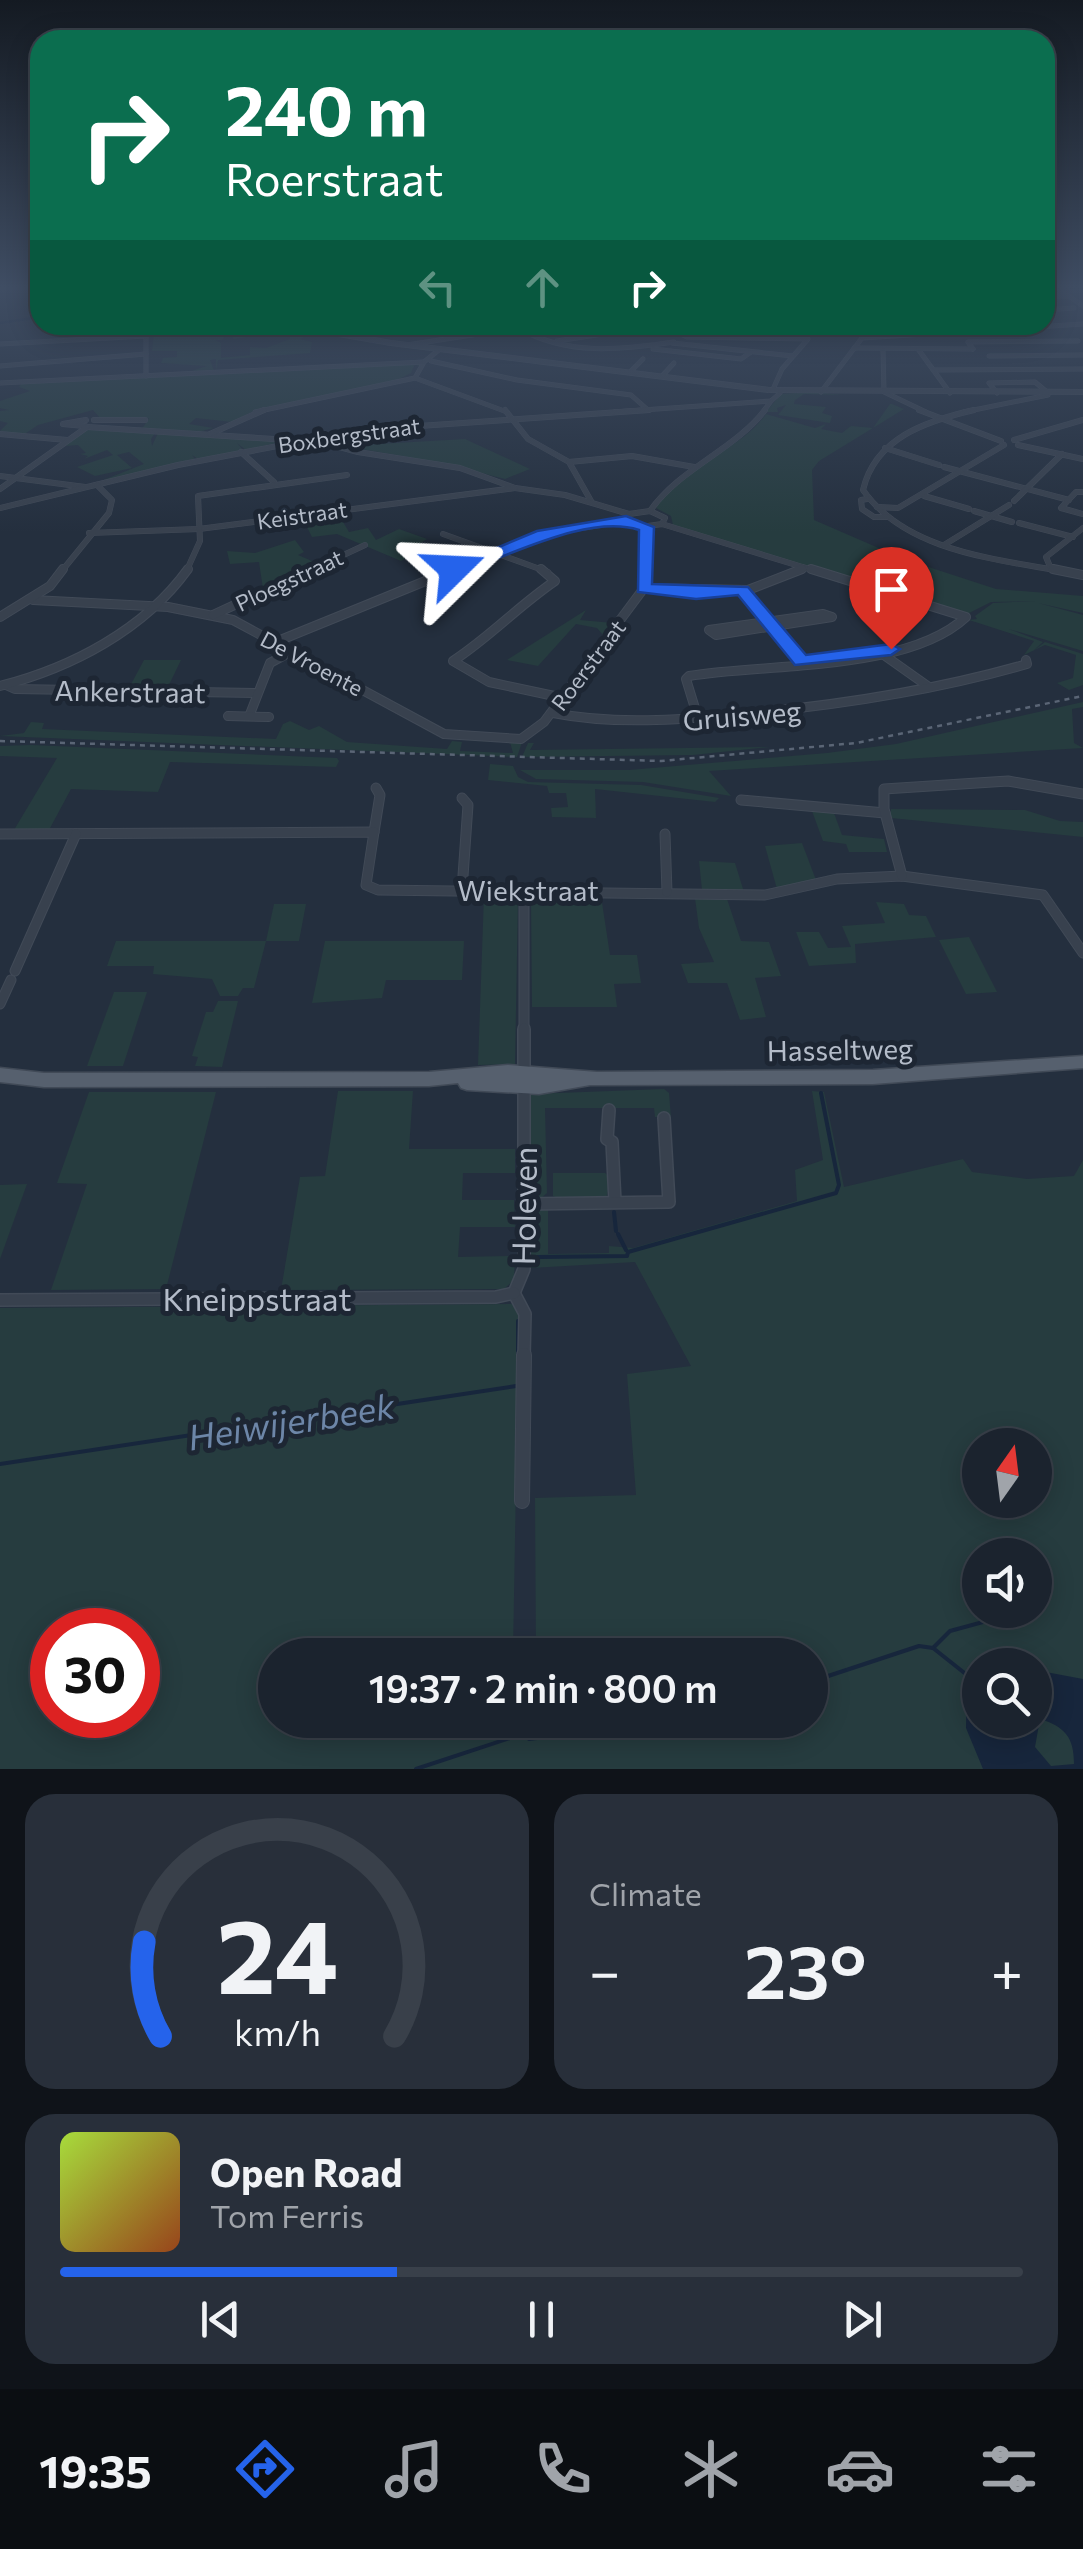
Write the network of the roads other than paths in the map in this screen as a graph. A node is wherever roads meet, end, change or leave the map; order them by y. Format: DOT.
graph roads {
  1 [pos="146,368"];
  2 [pos="284,368"];
  3 [pos="420,368"];
  4 [pos="461,368"];
  5 [pos="592,368"];
  6 [pos="634,368"];
  7 [pos="670,368"];
  8 [pos="787,368"];
  9 [pos="838,368"];
  10 [pos="884,368"];
  11 [pos="931,368"];
  12 [pos="1083,369"];
  13 [pos="933,370"];
  14 [pos="630,372"];
  15 [pos="146,376"];
  16 [pos="662,376"];
  17 [pos="415,378"];
  18 [pos="0,383"];
  19 [pos="777,389"];
  20 [pos="817,392"];
  21 [pos="1083,392"];
  22 [pos="950,393"];
  23 [pos="997,393"];
  24 [pos="886,394"];
  25 [pos="1047,394"];
  26 [pos="767,401"];
  27 [pos="648,410"];
  28 [pos="112,419"];
  29 [pos="943,419"];
  30 [pos="145,420"];
  31 [pos="513,420"];
  32 [pos="1083,420"];
  33 [pos="88,423"];
  34 [pos="70,424"];
  35 [pos="102,427"];
  36 [pos="0,434"];
  37 [pos="210,434"];
  38 [pos="310,439"];
  39 [pos="67,440"];
  40 [pos="292,440"];
  41 [pos="1016,442"];
  42 [pos="1003,443"];
  43 [pos="885,448"];
  44 [pos="242,452"];
  45 [pos="1062,454"];
  46 [pos="1083,458"];
  47 [pos="570,462"];
  48 [pos="694,468"];
  49 [pos="960,471"];
  50 [pos="347,475"];
  51 [pos="0,476"];
  52 [pos="16,477"];
  53 [pos="274,482"];
  54 [pos="98,485"];
  55 [pos="85,487"];
  56 [pos="514,488"];
  57 [pos="0,489"];
  58 [pos="1029,490"];
  59 [pos="1083,492"];
  60 [pos="923,496"];
  61 [pos="867,498"];
  62 [pos="1068,500"];
  63 [pos="592,501"];
  64 [pos="1011,503"];
  65 [pos="0,508"];
  66 [pos="874,508"];
  67 [pos="650,511"];
  68 [pos="1083,514"];
  69 [pos="627,517"];
  70 [pos="888,517"];
  71 [pos="994,517"];
  72 [pos="662,524"];
  73 [pos="647,527"];
  74 [pos="1083,528"];
  75 [pos="199,529"];
  76 [pos="89,534"];
  77 [pos="443,534"];
  78 [pos="1074,538"];
  79 [pos="365,545"];
  80 [pos="944,546"];
  81 [pos="498,552"];
  82 [pos="805,568"];
  83 [pos="1051,569"];
  84 [pos="1083,575"];
  85 [pos="644,588"];
  86 [pos="742,590"];
  87 [pos="33,600"];
  88 [pos="156,606"];
  89 [pos="213,615"];
  90 [pos="0,617"];
  91 [pos="966,618"];
  92 [pos="772,625"];
  93 [pos="278,642"];
  94 [pos="290,652"];
  95 [pos="881,652"];
  96 [pos="1026,660"];
  97 [pos="801,661"];
  98 [pos="3,685"];
  99 [pos="928,687"];
  100 [pos="255,693"];
  101 [pos="559,696"];
  102 [pos="250,714"];
  103 [pos="553,714"];
  104 [pos="228,716"];
  105 [pos="269,717"];
  106 [pos="698,718"];
  107 [pos="526,739"];
  108 [pos="376,788"];
  109 [pos="1083,794"];
  110 [pos="462,798"];
  111 [pos="740,800"];
  112 [pos="885,812"];
  113 [pos="374,832"];
  114 [pos="0,834"];
  115 [pos="76,834"];
  116 [pos="665,834"];
  117 [pos="902,876"];
  118 [pos="462,890"];
  119 [pos="524,890"];
  120 [pos="667,892"];
  121 [pos="1083,953"];
  122 [pos="0,1004"];
  123 [pos="1083,1062"];
  124 [pos="0,1076"];
  125 [pos="524,1079"];
  126 [pos="44,1080"];
  127 [pos="0,1085"];
  128 [pos="609,1110"];
  129 [pos="664,1118"];
  130 [pos="614,1202"];
  131 [pos="524,1204"];
  132 [pos="514,1293"];
  133 [pos="0,1300"];
  134 [pos="522,1501"];
  1 -- 15 [label="street"];
  2 -- 15 [label="street"];
  3 -- 17 [label="street"];
  4 -- 27 [label="street"];
  5 -- 14 [label="street"];
  6 -- 14 [label="street"];
  7 -- 16 [label="street"];
  8 -- 19 [label="street"];
  9 -- 20 [label="street"];
  10 -- 24 [label="street"];
  11 -- 13 [label="street"];
  12 -- 13 [label="street"];
  13 -- 22 [label="street"];
  14 -- 16 [label="street"];
  15 -- 18 [label="street"];
  16 -- 19 [label="street"];
  17 -- 31 [label="street"];
  17 -- 37 [label="street"];
  19 -- 20 [label="street"];
  19 -- 26 [label="street"];
  20 -- 24 [label="street"];
  21 -- 25 [label="street"];
  22 -- 23 [label="street"];
  22 -- 24 [label="street"];
  23 -- 25 [label="street"];
  23 -- 25 [label="street"];
  24 -- 29 [label="street"];
  25 -- 29 [label="street"];
  26 -- 27 [label="street, Boxbergstraat"];
  26 -- 48 [label="street"];
  27 -- 31 [label="street, Boxbergstraat"];
  28 -- 30 [label="street"];
  28 -- 33 [label="street"];
  28 -- 35 [label="street"];
  29 -- 42 [label="street"];
  29 -- 43 [label="street"];
  31 -- 38 [label="street, Boxbergstraat"];
  31 -- 47 [label="street"];
  32 -- 41 [label="street"];
  33 -- 34 [label="street"];
  33 -- 35 [label="street"];
  33 -- 39 [label="street"];
  35 -- 37 [label="street"];
  36 -- 39 [label="street"];
  37 -- 40 [label="street"];
  38 -- 40 [label="street, Boxbergstraat"];
  38 -- 56 [label="street"];
  39 -- 52 [label="street"];
  40 -- 44 [label="street, Boxbergstraat"];
  41 -- 42 [label="street"];
  41 -- 45 [label="street"];
  42 -- 49 [label="street"];
  43 -- 49 [label="street"];
  43 -- 61 [label="street"];
  44 -- 53 [label="street"];
  44 -- 54 [label="street, Boxbergstraat"];
  45 -- 46 [label="street"];
  45 -- 58 [label="street"];
  47 -- 48 [label="street"];
  47 -- 63 [label="street"];
  48 -- 67 [label="street"];
  49 -- 58 [label="street"];
  49 -- 60 [label="street"];
  50 -- 53 [label="street"];
  51 -- 52 [label="street"];
  52 -- 55 [label="street"];
  52 -- 57 [label="street"];
  53 -- 75 [label="street"];
  54 -- 55 [label="street, Boxbergstraat"];
  54 -- 76 [label="street"];
  55 -- 65 [label="street, Boxbergstraat"];
  56 -- 63 [label="street"];
  56 -- 75 [label="street, Keistraat"];
  58 -- 62 [label="street"];
  58 -- 64 [label="street"];
  59 -- 62 [label="street"];
  60 -- 66 [label="street"];
  60 -- 71 [label="street"];
  61 -- 66 [label="street"];
  61 -- 70 [label="street"];
  62 -- 68 [label="street"];
  63 -- 69 [label="street"];
  64 -- 71 [label="street"];
  66 -- 70 [label="street"];
  67 -- 69 [label="street"];
  67 -- 72 [label="street"];
  69 -- 73 [label="street"];
  69 -- 81 [label="street"];
  70 -- 80 [label="street"];
  71 -- 78 [label="street"];
  71 -- 80 [label="street"];
  72 -- 73 [label="street"];
  72 -- 82 [label="street"];
  73 -- 85 [label="street, Roerstraat"];
  74 -- 78 [label="street"];
  75 -- 76 [label="street, Keistraat"];
  75 -- 88 [label="street"];
  76 -- 87 [label="street"];
  77 -- 81 [label="street"];
  78 -- 83 [label="street"];
  79 -- 89 [label="street, Ploegstraat"];
  80 -- 83 [label="street"];
  81 -- 93 [label="street"];
  81 -- 101 [label="street"];
  82 -- 86 [label="street"];
  82 -- 91 [label="street"];
  83 -- 84 [label="street"];
  85 -- 86 [label="street"];
  85 -- 101 [label="street, Roerstraat"];
  86 -- 92 [label="street"];
  87 -- 88 [label="street, De Vroente"];
  87 -- 90 [label="street"];
  88 -- 89 [label="street, De Vroente"];
  88 -- 98 [label="street"];
  89 -- 93 [label="street, De Vroente"];
  91 -- 95 [label="street"];
  92 -- 92 [label="street"];
  92 -- 92 [label="street"];
  92 -- 97 [label="street"];
  93 -- 94 [label="street, De Vroente"];
  94 -- 100 [label="street"];
  94 -- 107 [label="street, De Vroente"];
  95 -- 97 [label="street"];
  95 -- 99 [label="street"];
  96 -- 99 [label="street, Gruisweg"];
  97 -- 106 [label="street"];
  98 -- 100 [label="street, Ankerstraat"];
  99 -- 106 [label="street, Gruisweg"];
  100 -- 102 [label="street"];
  101 -- 103 [label="street, Roerstraat"];
  102 -- 104 [label="street, Ankerstraat"];
  102 -- 105 [label="street, Ankerstraat"];
  103 -- 106 [label="street, Gruisweg"];
  103 -- 107 [label="street, Roerstraat"];
  108 -- 113 [label="street"];
  109 -- 112 [label="street"];
  110 -- 118 [label="street"];
  111 -- 112 [label="street"];
  112 -- 117 [label="street"];
  113 -- 115 [label="street"];
  113 -- 118 [label="street, Wiekstraat"];
  114 -- 115 [label="street"];
  115 -- 122 [label="street"];
  116 -- 120 [label="street"];
  117 -- 120 [label="street, Wiekstraat"];
  117 -- 121 [label="street, Wiekstraat"];
  118 -- 119 [label="street, Wiekstraat"];
  119 -- 120 [label="street, Wiekstraat"];
  119 -- 125 [label="street"];
  123 -- 125 [label="main road, Hasseltweg"];
  124 -- 126 [label="main road, Hasseltweg"];
  125 -- 126 [label="main road, Hasseltweg"];
  125 -- 131 [label="street, Holeven"];
  126 -- 127 [label="main road, Hasseltweg"];
  128 -- 130 [label="street"];
  129 -- 130 [label="street"];
  130 -- 131 [label="street"];
  131 -- 132 [label="street, Holeven"];
  132 -- 133 [label="street, Kneippstraat"];
  132 -- 134 [label="street, Holeven"];
}
